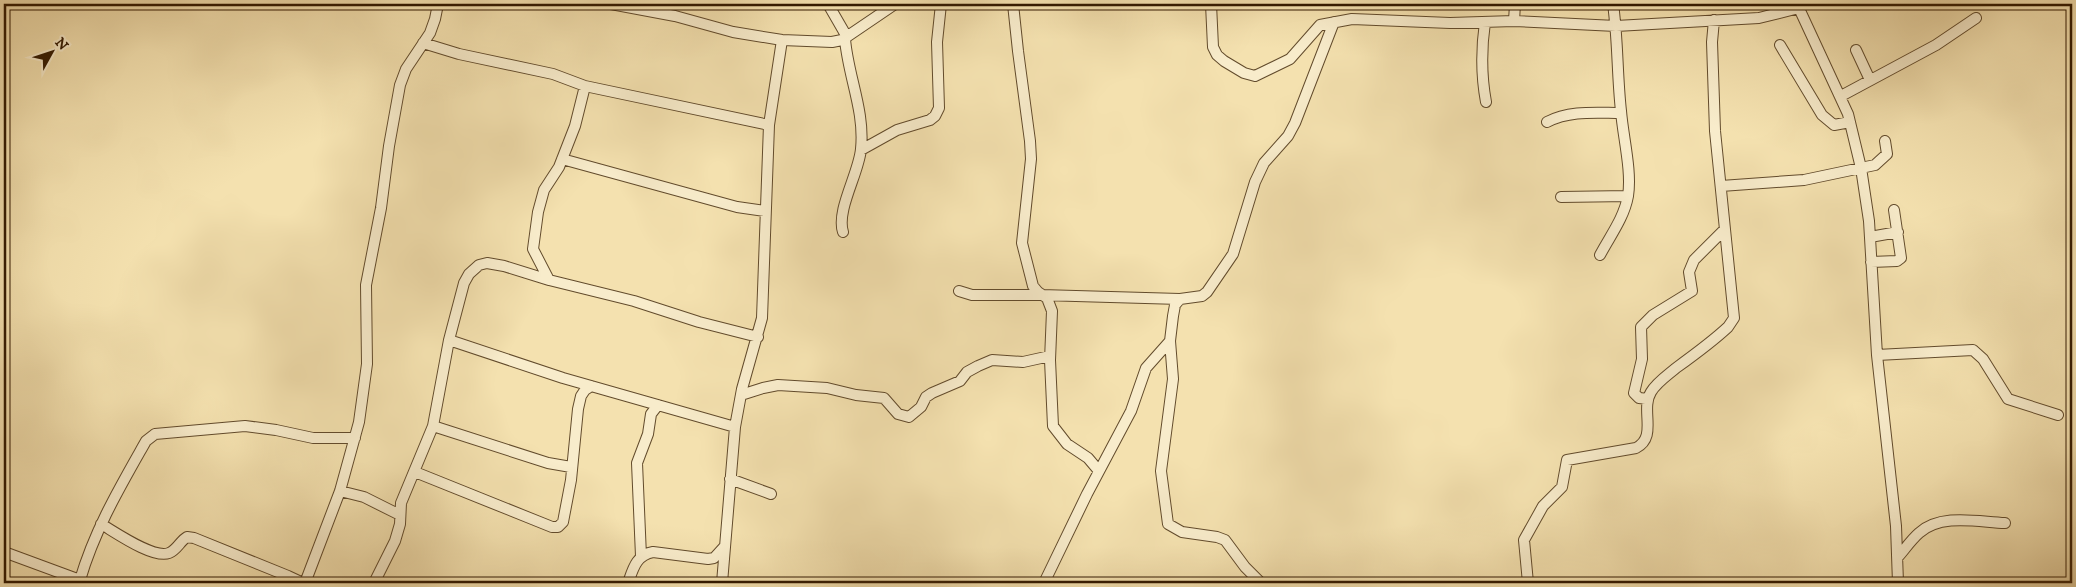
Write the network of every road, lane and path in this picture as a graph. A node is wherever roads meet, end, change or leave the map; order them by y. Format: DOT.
graph roads {
  1 [pos="438,4"];
  2 [pos="611,4"];
  3 [pos="828,4"];
  4 [pos="895,4"];
  5 [pos="941,4"];
  6 [pos="1013,4"];
  7 [pos="1210,4"];
  8 [pos="1515,4"];
  9 [pos="1613,4"];
  10 [pos="637,6"];
  11 [pos="1798,6"];
  12 [pos="1976,18"];
  13 [pos="1714,20"];
  14 [pos="1514,21"];
  15 [pos="1334,22"];
  16 [pos="1485,22"];
  17 [pos="1616,26"];
  18 [pos="846,38"];
  19 [pos="782,40"];
  20 [pos="423,43"];
  21 [pos="1780,45"];
  22 [pos="1856,50"];
  23 [pos="1870,80"];
  24 [pos="585,86"];
  25 [pos="1841,96"];
  26 [pos="1486,102"];
  27 [pos="1621,113"];
  28 [pos="1547,122"];
  29 [pos="1850,122"];
  30 [pos="769,125"];
  31 [pos="1886,141"];
  32 [pos="861,150"];
  33 [pos="562,159"];
  34 [pos="1861,168"];
  35 [pos="1721,186"];
  36 [pos="1628,196"];
  37 [pos="1561,198"];
  38 [pos="1894,210"];
  39 [pos="765,211"];
  40 [pos="1725,229"];
  41 [pos="843,232"];
  42 [pos="1898,232"];
  43 [pos="1870,237"];
  44 [pos="1600,255"];
  45 [pos="1871,262"];
  46 [pos="549,280"];
  47 [pos="959,290"];
  48 [pos="1041,295"];
  49 [pos="1180,299"];
  50 [pos="758,337"];
  51 [pos="449,340"];
  52 [pos="1170,341"];
  53 [pos="1877,355"];
  54 [pos="1050,356"];
  55 [pos="591,386"];
  56 [pos="741,395"];
  57 [pos="1648,399"];
  58 [pos="658,405"];
  59 [pos="2058,415"];
  60 [pos="434,426"];
  61 [pos="734,427"];
  62 [pos="354,438"];
  63 [pos="571,467"];
  64 [pos="1099,471"];
  65 [pos="415,472"];
  66 [pos="730,479"];
  67 [pos="340,491"];
  68 [pos="771,494"];
  69 [pos="400,515"];
  70 [pos="2005,523"];
  71 [pos="101,524"];
  72 [pos="724,546"];
  73 [pos="4,552"];
  74 [pos="641,556"];
  75 [pos="1898,557"];
  76 [pos="84,582"];
  77 [pos="304,583"];
  78 [pos="374,583"];
  79 [pos="471,583"];
  80 [pos="478,583"];
  81 [pos="628,583"];
  82 [pos="722,583"];
  83 [pos="1044,583"];
  84 [pos="1261,583"];
  85 [pos="1528,583"];
  86 [pos="1898,583"];
  1 -- 20 [label="street"];
  2 -- 10 [label="street"];
  3 -- 18 [label="street"];
  4 -- 18 [label="street"];
  5 -- 32 [label="street"];
  6 -- 48 [label="street"];
  7 -- 15 [label="street"];
  8 -- 14 [label="street"];
  9 -- 17 [label="street"];
  10 -- 19 [label="street"];
  11 -- 13 [label="street"];
  11 -- 25 [label="street"];
  12 -- 23 [label="street"];
  13 -- 17 [label="street"];
  13 -- 35 [label="street"];
  14 -- 16 [label="street"];
  14 -- 17 [label="street"];
  15 -- 16 [label="street"];
  15 -- 49 [label="street"];
  16 -- 26 [label="street"];
  17 -- 27 [label="street"];
  18 -- 19 [label="street"];
  18 -- 32 [label="street"];
  19 -- 30 [label="street"];
  20 -- 24 [label="street"];
  20 -- 62 [label="street"];
  21 -- 29 [label="street"];
  22 -- 23 [label="street"];
  23 -- 25 [label="street"];
  24 -- 30 [label="street"];
  24 -- 33 [label="street"];
  25 -- 29 [label="street"];
  27 -- 28 [label="street"];
  27 -- 36 [label="street"];
  29 -- 34 [label="street"];
  30 -- 39 [label="street"];
  31 -- 34 [label="street"];
  32 -- 41 [label="street"];
  33 -- 39 [label="street"];
  33 -- 46 [label="street"];
  34 -- 35 [label="street"];
  34 -- 43 [label="street"];
  35 -- 40 [label="street"];
  36 -- 37 [label="street"];
  36 -- 44 [label="street"];
  38 -- 42 [label="street"];
  39 -- 50 [label="street"];
  40 -- 57 [label="street"];
  40 -- 57 [label="street"];
  42 -- 43 [label="street"];
  42 -- 45 [label="street"];
  43 -- 45 [label="street"];
  45 -- 53 [label="street"];
  46 -- 50 [label="street"];
  46 -- 51 [label="street"];
  47 -- 48 [label="street"];
  48 -- 49 [label="street"];
  48 -- 54 [label="street"];
  49 -- 52 [label="street"];
  50 -- 56 [label="street"];
  51 -- 55 [label="street"];
  51 -- 60 [label="street"];
  52 -- 64 [label="street"];
  52 -- 84 [label="street"];
  53 -- 59 [label="street"];
  53 -- 75 [label="street"];
  54 -- 56 [label="street"];
  54 -- 64 [label="street"];
  55 -- 58 [label="street"];
  55 -- 63 [label="street"];
  56 -- 61 [label="street"];
  57 -- 85 [label="street"];
  58 -- 61 [label="street"];
  58 -- 74 [label="street"];
  60 -- 63 [label="street"];
  60 -- 65 [label="street"];
  61 -- 66 [label="street"];
  62 -- 67 [label="street"];
  62 -- 71 [label="street"];
  63 -- 65 [label="street"];
  64 -- 83 [label="street"];
  65 -- 69 [label="street"];
  66 -- 68 [label="street"];
  66 -- 72 [label="street"];
  67 -- 69 [label="street"];
  67 -- 77 [label="street"];
  69 -- 78 [label="street"];
  70 -- 75 [label="street"];
  71 -- 76 [label="street"];
  71 -- 77 [label="street"];
  72 -- 74 [label="street"];
  72 -- 82 [label="street"];
  73 -- 76 [label="street"];
  74 -- 81 [label="street"];
  75 -- 86 [label="street"];
  79 -- 80 [label="street"];
}
